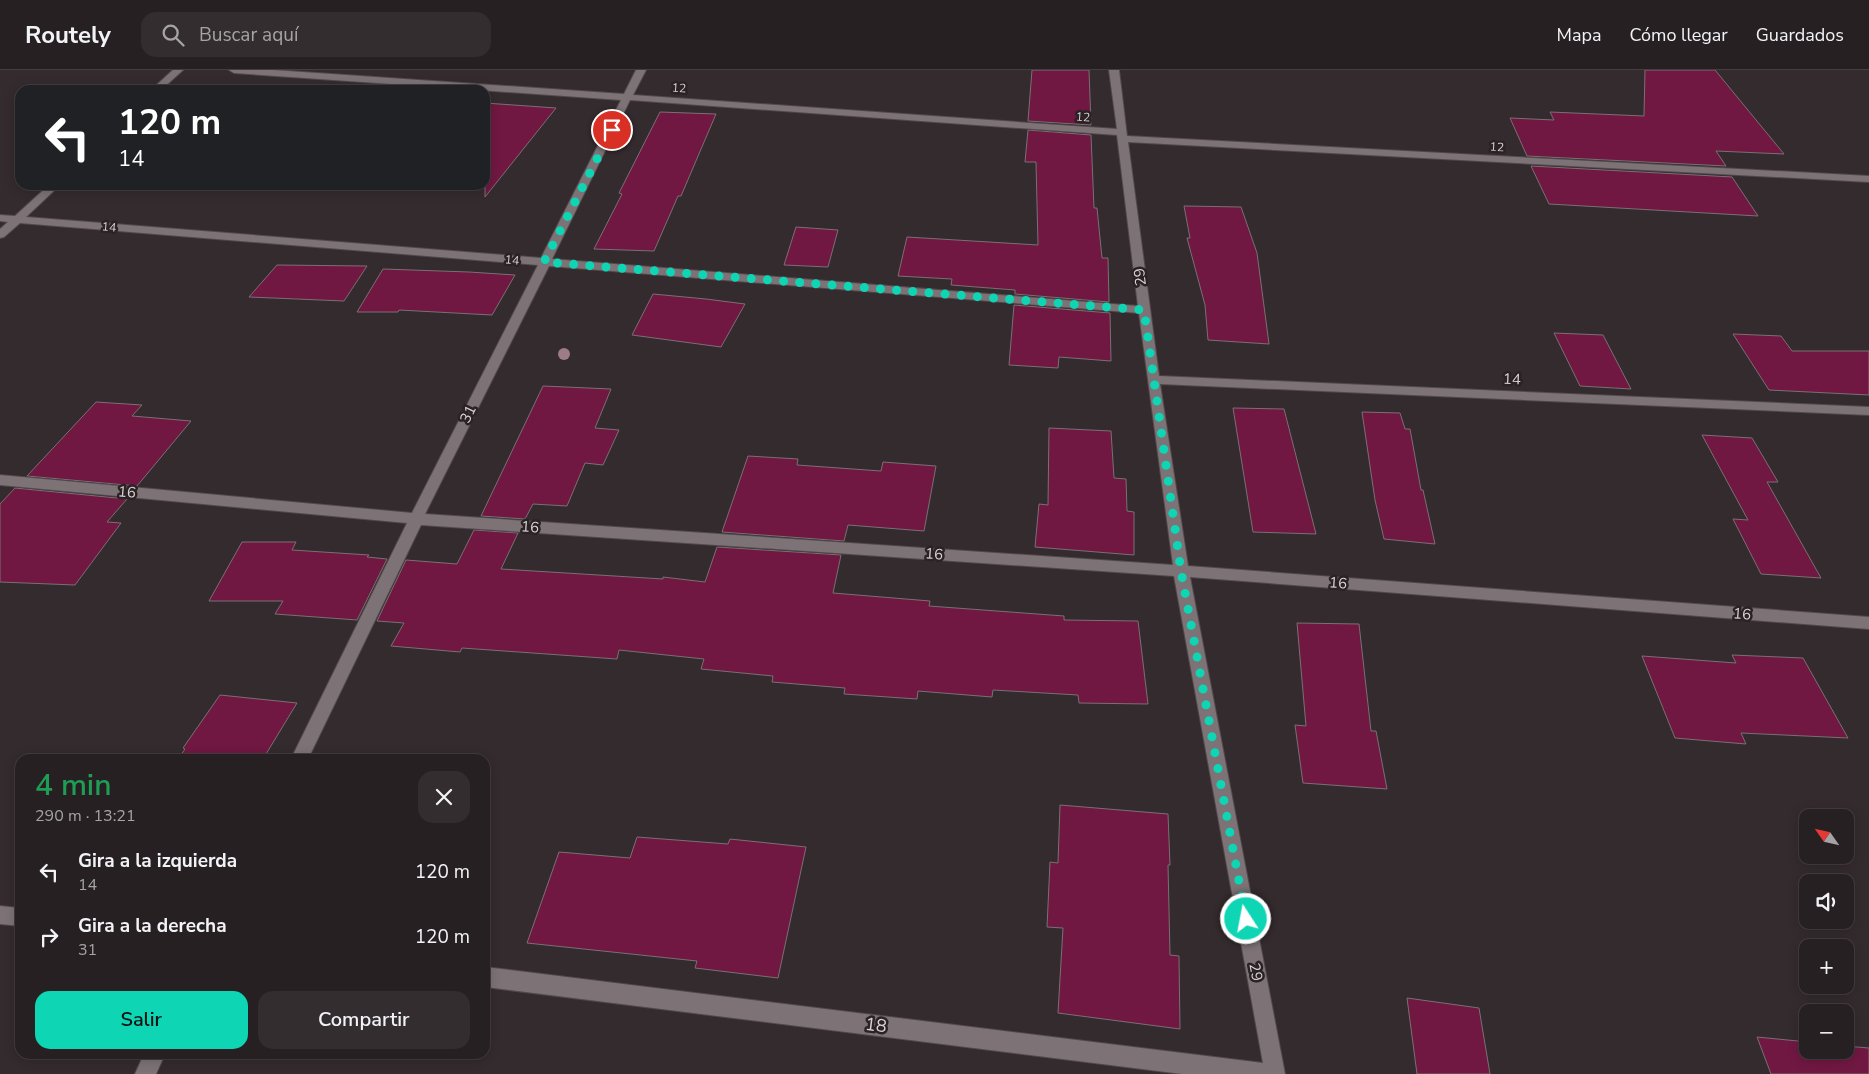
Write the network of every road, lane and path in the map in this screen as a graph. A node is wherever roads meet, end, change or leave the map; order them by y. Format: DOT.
graph roads {
  1 [pos="178,70"];
  2 [pos="234,70"];
  3 [pos="641,70"];
  4 [pos="1114,70"];
  5 [pos="162,85"];
  6 [pos="453,85"];
  7 [pos="490,88"];
  8 [pos="628,97"];
  9 [pos="1123,136"];
  10 [pos="1869,179"];
  11 [pos="50,190"];
  12 [pos="0,218"];
  13 [pos="18,220"];
  14 [pos="0,235"];
  15 [pos="544,262"];
  16 [pos="1144,310"];
  17 [pos="1153,380"];
  18 [pos="1869,411"];
  19 [pos="0,480"];
  20 [pos="416,519"];
  21 [pos="1181,571"];
  22 [pos="1869,623"];
  23 [pos="301,754"];
  24 [pos="0,914"];
  25 [pos="15,916"];
  26 [pos="490,978"];
  27 [pos="152,1059"];
  28 [pos="145,1074"];
  29 [pos="1266,1074"];
  30 [pos="1275,1074"];
  1 -- 5 [label="street"];
  2 -- 6 [label="street, 12"];
  3 -- 8 [label="street, 31"];
  4 -- 9 [label="street, 29"];
  7 -- 8 [label="street, 12"];
  8 -- 9 [label="street, 12"];
  8 -- 15 [label="street, 31"];
  9 -- 10 [label="street, 12"];
  9 -- 16 [label="street, 29"];
  11 -- 13 [label="street"];
  12 -- 13 [label="street, 14"];
  13 -- 14 [label="street"];
  13 -- 15 [label="street, 14"];
  15 -- 16 [label="street, 14"];
  15 -- 20 [label="street, 31"];
  16 -- 17 [label="street, 29"];
  17 -- 18 [label="street, 14"];
  17 -- 21 [label="street, 29"];
  19 -- 20 [label="street, 16"];
  20 -- 21 [label="street, 16"];
  20 -- 23 [label="street, 31"];
  21 -- 22 [label="street, 16"];
  21 -- 30 [label="street, 29"];
  24 -- 25 [label="street"];
  26 -- 29 [label="street, 18"];
  27 -- 28 [label="street"];
}
